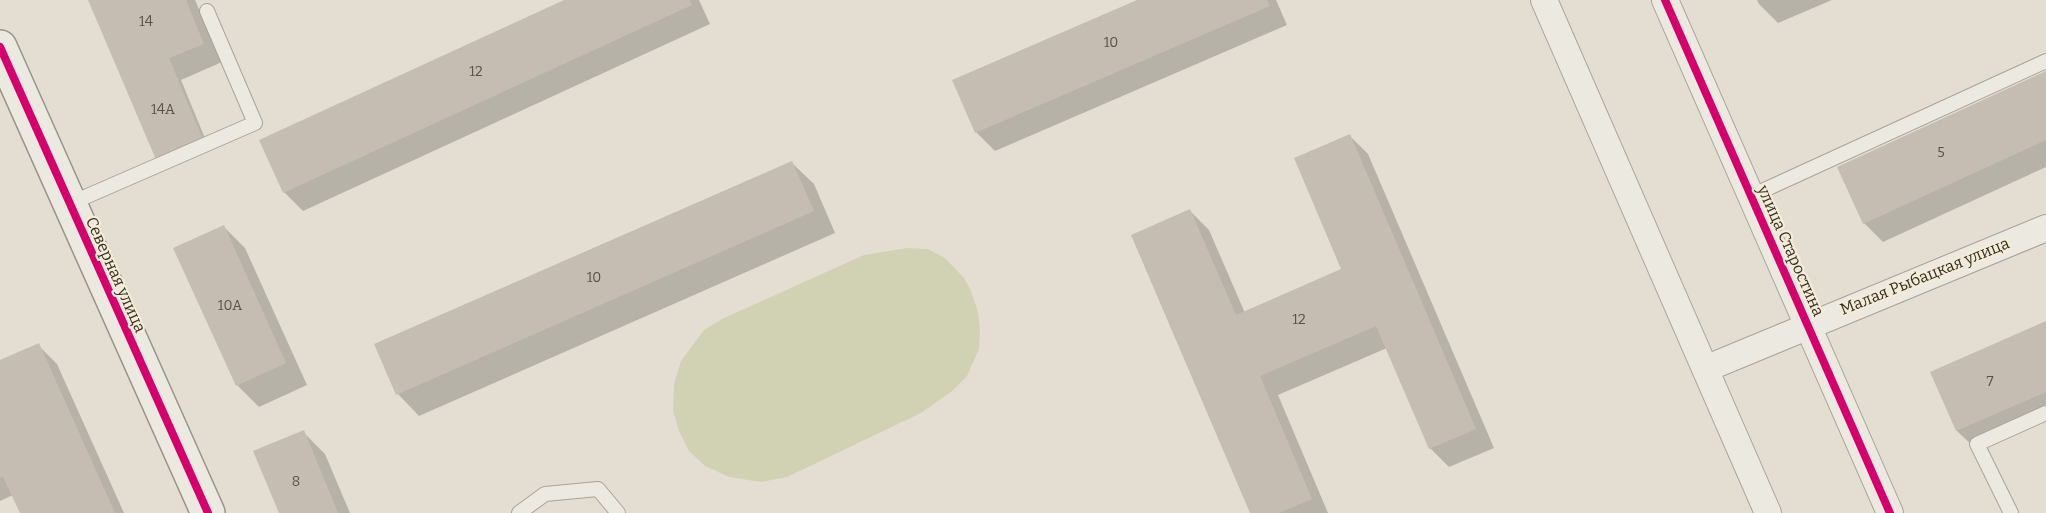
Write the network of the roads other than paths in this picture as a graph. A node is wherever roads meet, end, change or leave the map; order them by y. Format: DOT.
graph roads {
  1 [pos="1544,0"];
  2 [pos="1665,0"];
  3 [pos="207,11"];
  4 [pos="0,47"];
  5 [pos="2046,61"];
  6 [pos="1751,196"];
  7 [pos="69,204"];
  8 [pos="2046,228"];
  9 [pos="1808,325"];
  10 [pos="1705,369"];
  11 [pos="2046,413"];
  12 [pos="208,513"];
  13 [pos="519,513"];
  14 [pos="618,513"];
  15 [pos="1768,513"];
  16 [pos="1890,513"];
  17 [pos="2011,513"];
  1 -- 10 [label="street"];
  2 -- 6 [label="street, улица Старостина"];
  3 -- 7 [label="lane"];
  4 -- 7 [label="street, Северная улица"];
  5 -- 6 [label="lane"];
  6 -- 9 [label="street, улица Старостина"];
  7 -- 12 [label="street, Северная улица"];
  8 -- 9 [label="street, Малая Рыбацкая улица"];
  9 -- 10 [label="street, Малая Рыбацкая улица"];
  9 -- 16 [label="street, улица Старостина"];
  10 -- 15 [label="street"];
  11 -- 17 [label="lane"];
  13 -- 14 [label="lane"];
}
